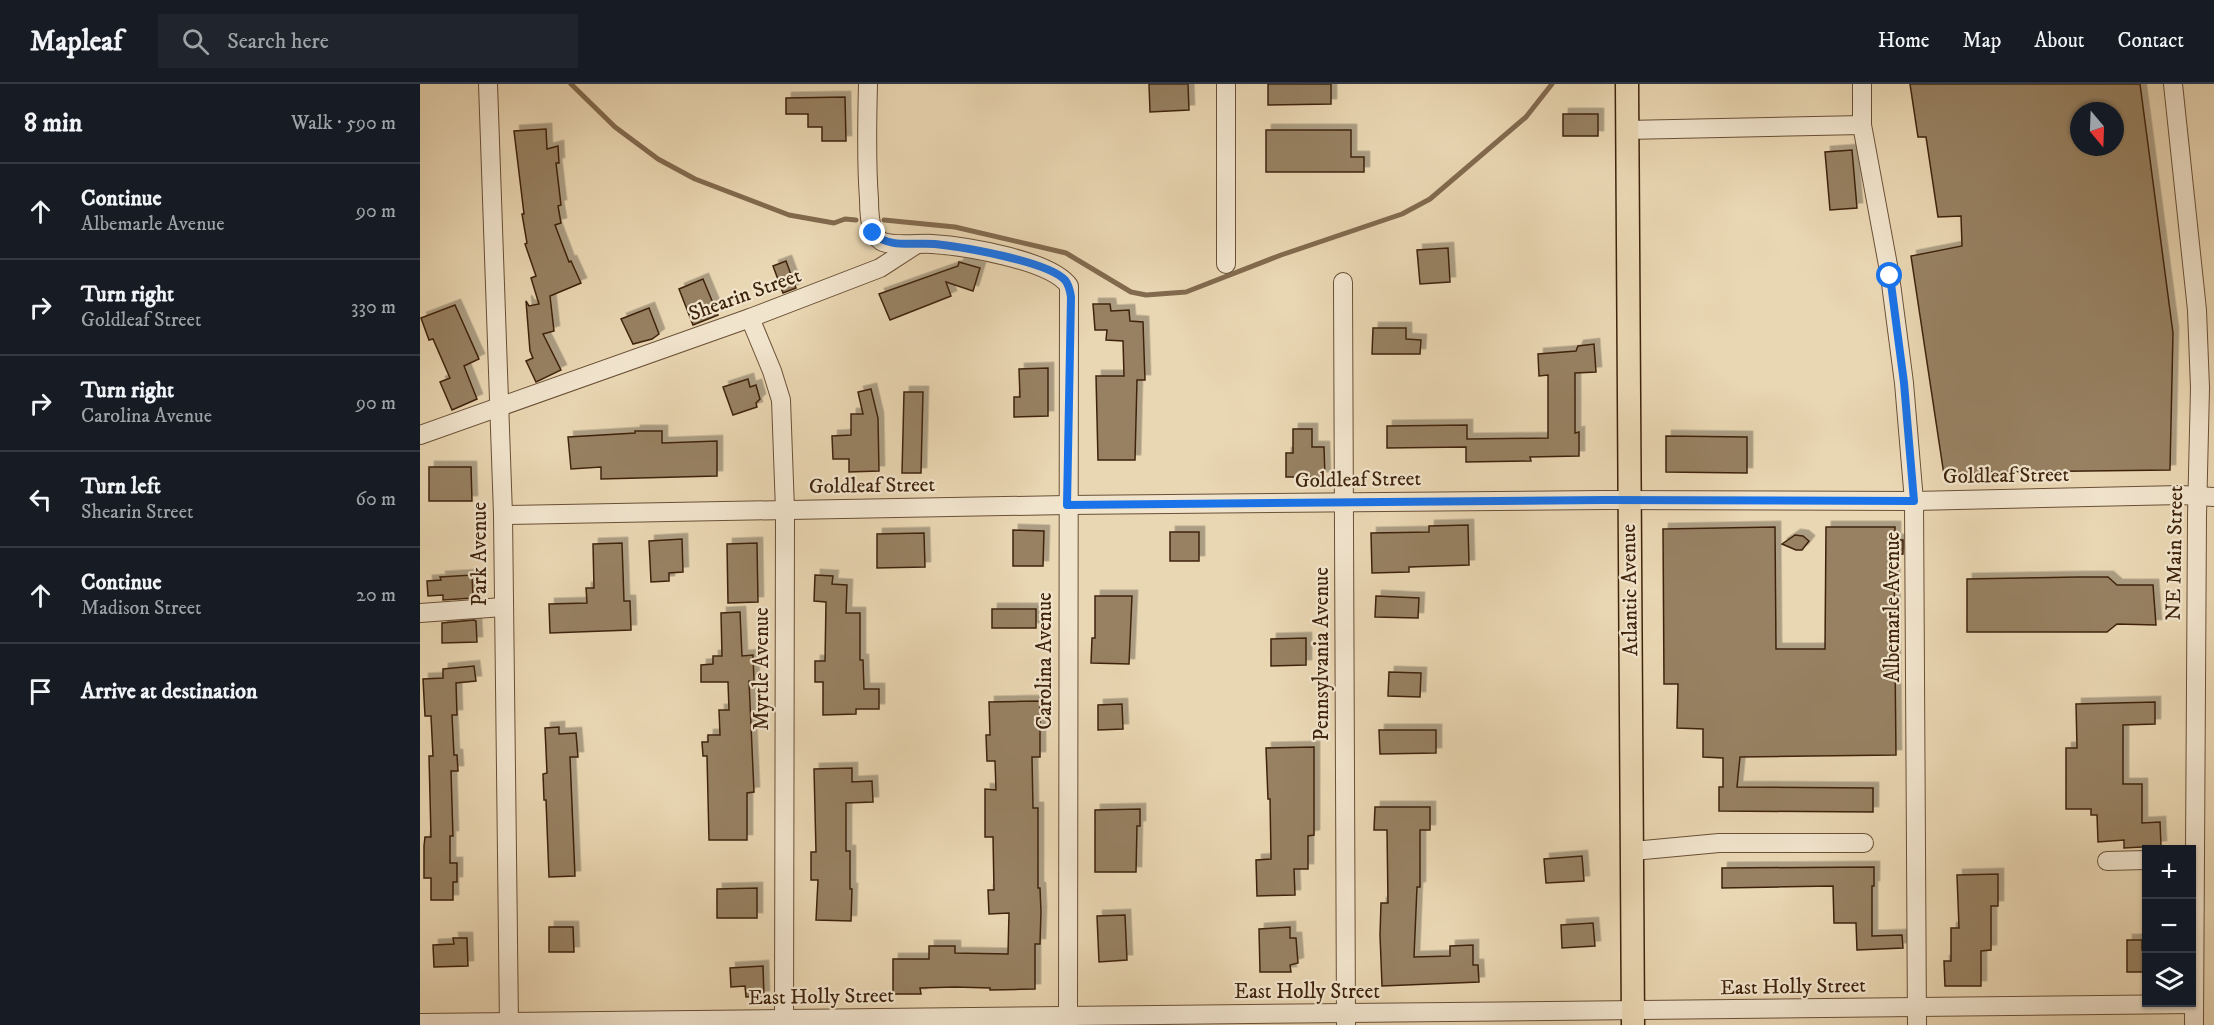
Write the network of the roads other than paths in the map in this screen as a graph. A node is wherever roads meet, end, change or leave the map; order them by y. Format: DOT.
graph roads {
  1 [pos="488,84"];
  2 [pos="868,84"];
  3 [pos="1226,84"];
  4 [pos="1627,84"];
  5 [pos="1862,84"];
  6 [pos="2173,84"];
  7 [pos="1862,125"];
  8 [pos="1626,130"];
  9 [pos="917,244"];
  10 [pos="1226,264"];
  11 [pos="1343,282"];
  12 [pos="750,318"];
  13 [pos="499,406"];
  14 [pos="420,435"];
  15 [pos="2206,496"];
  16 [pos="1629,500"];
  17 [pos="1914,501"];
  18 [pos="1343,502"];
  19 [pos="1067,505"];
  20 [pos="785,510"];
  21 [pos="503,515"];
  22 [pos="503,608"];
  23 [pos="420,613"];
  24 [pos="1864,843"];
  25 [pos="2194,845"];
  26 [pos="1633,851"];
  27 [pos="2142,860"];
  28 [pos="2106,861"];
  29 [pos="2193,899"];
  30 [pos="2194,953"];
  31 [pos="2142,1006"];
  32 [pos="2194,1007"];
  33 [pos="1917,1017"];
  34 [pos="1633,1018"];
  35 [pos="1068,1020"];
  36 [pos="1346,1020"];
  37 [pos="420,1023"];
  38 [pos="508,1023"];
  39 [pos="784,1023"];
  40 [pos="2194,1025"];
  1 -- 13 [label="street, Park Avenue"];
  2 -- 9 [label="street"];
  3 -- 10 [label="street"];
  4 -- 8 [label="main road, Atlantic Avenue"];
  5 -- 7 [label="street, Albemarle Avenue"];
  6 -- 15 [label="street, NE Main Street"];
  7 -- 8 [label="street"];
  7 -- 17 [label="street, Albemarle Avenue"];
  8 -- 16 [label="main road, Atlantic Avenue"];
  9 -- 12 [label="street, Shearin Street"];
  9 -- 19 [label="street, Carolina Avenue"];
  11 -- 18 [label="street, Pennsylvania Avenue"];
  12 -- 13 [label="street, Shearin Street"];
  12 -- 20 [label="street, Myrtle Avenue"];
  13 -- 14 [label="street, Shearin Street"];
  13 -- 21 [label="street, Park Avenue"];
  15 -- 17 [label="street, Goldleaf Street"];
  15 -- 25 [label="street, NE Main Street"];
  16 -- 17 [label="street, Goldleaf Street"];
  16 -- 18 [label="street, Goldleaf Street"];
  16 -- 26 [label="main road, Atlantic Avenue"];
  17 -- 33 [label="street, Albemarle Avenue"];
  18 -- 19 [label="street, Goldleaf Street"];
  18 -- 36 [label="street, Pennsylvania Avenue"];
  19 -- 20 [label="street, Goldleaf Street"];
  19 -- 35 [label="street, Carolina Avenue"];
  20 -- 21 [label="street, Goldleaf Street"];
  20 -- 39 [label="street, Myrtle Avenue"];
  21 -- 22 [label="street, Park Avenue"];
  22 -- 23 [label="street"];
  22 -- 38 [label="street, Park Avenue"];
  24 -- 26 [label="street"];
  26 -- 34 [label="main road, Atlantic Avenue"];
  27 -- 28 [label="street"];
  29 -- 30 [label="street, NE Main Street"];
  31 -- 33 [label="street, East Holly Street"];
  32 -- 40 [label="street, NE Main Street"];
  33 -- 34 [label="street, East Holly Street"];
  34 -- 36 [label="street, East Holly Street"];
  35 -- 36 [label="street, East Holly Street"];
  35 -- 39 [label="street, East Holly Street"];
  37 -- 38 [label="street, East Holly Street"];
  38 -- 39 [label="street, East Holly Street"];
}
